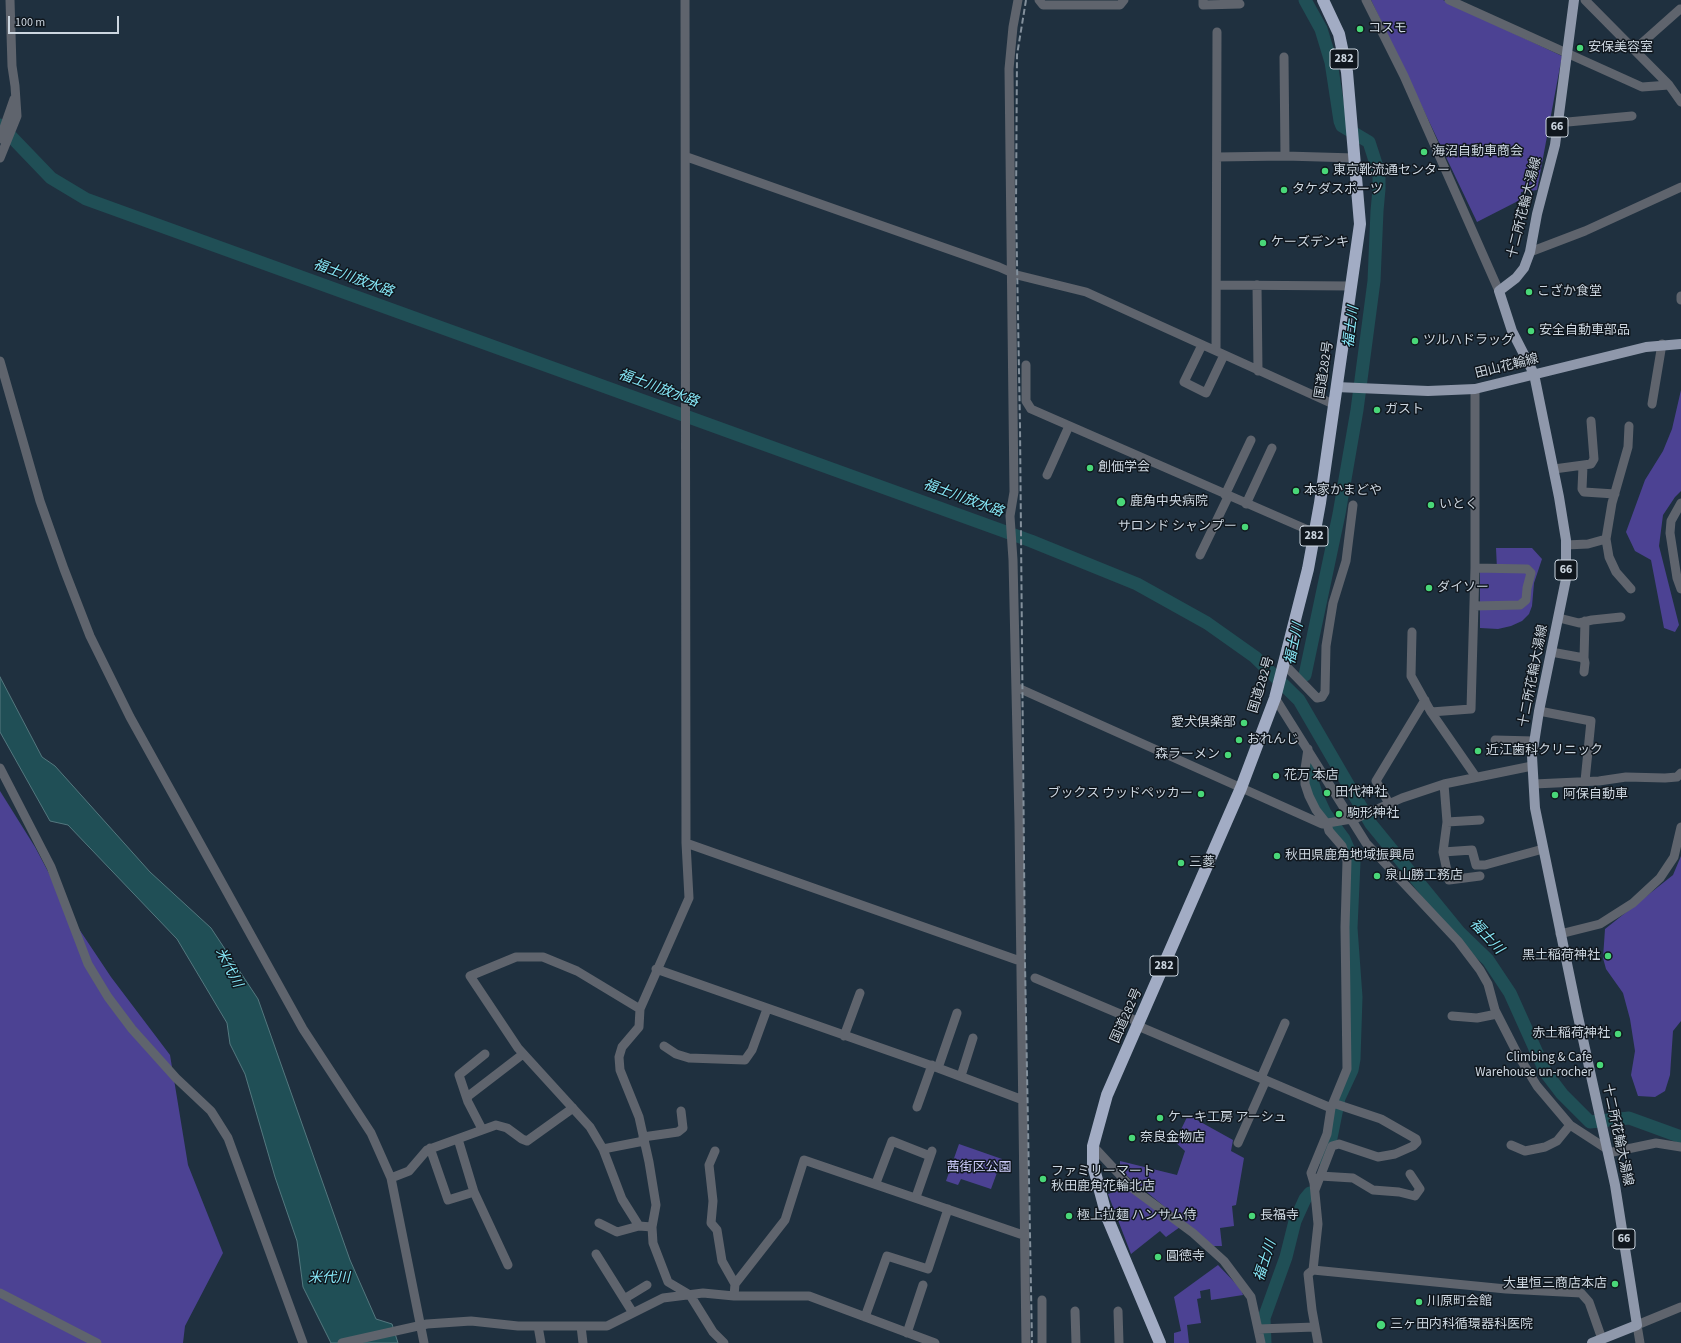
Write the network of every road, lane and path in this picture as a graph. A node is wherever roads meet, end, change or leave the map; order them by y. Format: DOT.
graph roads {
  1 [pos="10,0"];
  2 [pos="685,0"];
  3 [pos="1018,0"];
  4 [pos="1039,0"];
  5 [pos="1124,0"];
  6 [pos="1203,0"];
  7 [pos="1323,0"];
  8 [pos="1366,0"];
  9 [pos="1448,0"];
  10 [pos="1574,0"];
  11 [pos="1585,0"];
  12 [pos="1240,4"];
  13 [pos="1680,9"];
  14 [pos="1217,32"];
  15 [pos="1634,50"];
  16 [pos="1567,53"];
  17 [pos="1284,57"];
  18 [pos="1669,85"];
  19 [pos="1681,102"];
  20 [pos="13,115"];
  21 [pos="1632,116"];
  22 [pos="1557,123"];
  23 [pos="0,139"];
  24 [pos="1,154"];
  25 [pos="1217,156"];
  26 [pos="1285,156"];
  27 [pos="687,157"];
  28 [pos="1355,158"];
  29 [pos="1681,187"];
  30 [pos="1530,252"];
  31 [pos="1010,272"];
  32 [pos="1217,285"];
  33 [pos="1256,285"];
  34 [pos="1352,286"];
  35 [pos="1499,291"];
  36 [pos="1681,296"];
  37 [pos="1681,300"];
  38 [pos="1662,344"];
  39 [pos="1681,344"];
  40 [pos="1202,345"];
  41 [pos="1216,350"];
  42 [pos="1224,355"];
  43 [pos="0,361"];
  44 [pos="1026,365"];
  45 [pos="1258,371"];
  46 [pos="1534,374"];
  47 [pos="1336,387"];
  48 [pos="1475,389"];
  49 [pos="1333,404"];
  50 [pos="1652,404"];
  51 [pos="1591,421"];
  52 [pos="1068,426"];
  53 [pos="1629,426"];
  54 [pos="1251,440"];
  55 [pos="1272,448"];
  56 [pos="1583,466"];
  57 [pos="1554,469"];
  58 [pos="1047,475"];
  59 [pos="1615,494"];
  60 [pos="1227,496"];
  61 [pos="1681,503"];
  62 [pos="1246,504"];
  63 [pos="1353,505"];
  64 [pos="1315,533"];
  65 [pos="1606,539"];
  66 [pos="1566,545"];
  67 [pos="1200,555"];
  68 [pos="1475,568"];
  69 [pos="1631,589"];
  70 [pos="1681,589"];
  71 [pos="1474,606"];
  72 [pos="1622,617"];
  73 [pos="1559,618"];
  74 [pos="1585,621"];
  75 [pos="1412,632"];
  76 [pos="1552,652"];
  77 [pos="1584,658"];
  78 [pos="1284,665"];
  79 [pos="1584,672"];
  80 [pos="1016,687"];
  81 [pos="1275,698"];
  82 [pos="1425,700"];
  83 [pos="1539,711"];
  84 [pos="1431,712"];
  85 [pos="1495,740"];
  86 [pos="1534,741"];
  87 [pos="1308,749"];
  88 [pos="1532,766"];
  89 [pos="0,768"];
  90 [pos="1681,773"];
  91 [pos="1476,777"];
  92 [pos="1585,781"];
  93 [pos="1444,784"];
  94 [pos="1534,784"];
  95 [pos="1241,788"];
  96 [pos="1386,806"];
  97 [pos="1355,818"];
  98 [pos="1480,820"];
  99 [pos="1447,822"];
  100 [pos="1331,823"];
  101 [pos="1681,826"];
  102 [pos="686,843"];
  103 [pos="1543,849"];
  104 [pos="1443,852"];
  105 [pos="1480,876"];
  106 [pos="1560,934"];
  107 [pos="1020,961"];
  108 [pos="656,969"];
  109 [pos="1036,978"];
  110 [pos="860,993"];
  111 [pos="767,1008"];
  112 [pos="640,1009"];
  113 [pos="957,1013"];
  114 [pos="1497,1014"];
  115 [pos="1452,1016"];
  116 [pos="1285,1023"];
  117 [pos="1138,1024"];
  118 [pos="844,1036"];
  119 [pos="973,1038"];
  120 [pos="664,1046"];
  121 [pos="485,1054"];
  122 [pos="524,1054"];
  123 [pos="935,1066"];
  124 [pos="961,1076"];
  125 [pos="1263,1079"];
  126 [pos="467,1097"];
  127 [pos="1023,1100"];
  128 [pos="1332,1105"];
  129 [pos="917,1107"];
  130 [pos="573,1108"];
  131 [pos="681,1111"];
  132 [pos="1570,1125"];
  133 [pos="482,1129"];
  134 [pos="458,1138"];
  135 [pos="644,1139"];
  136 [pos="1238,1143"];
  137 [pos="1511,1145"];
  138 [pos="1093,1146"];
  139 [pos="1681,1147"];
  140 [pos="430,1148"];
  141 [pos="603,1149"];
  142 [pos="715,1151"];
  143 [pos="1607,1151"];
  144 [pos="1410,1174"];
  145 [pos="1320,1176"];
  146 [pos="391,1178"];
  147 [pos="876,1183"];
  148 [pos="1315,1191"];
  149 [pos="474,1192"];
  150 [pos="916,1197"];
  151 [pos="948,1209"];
  152 [pos="599,1223"];
  153 [pos="640,1226"];
  154 [pos="652,1228"];
  155 [pos="1023,1235"];
  156 [pos="596,1254"];
  157 [pos="508,1265"];
  158 [pos="1313,1270"];
  159 [pos="736,1284"];
  160 [pos="647,1285"];
  161 [pos="923,1285"];
  162 [pos="0,1293"];
  163 [pos="690,1295"];
  164 [pos="734,1296"];
  165 [pos="624,1299"];
  166 [pos="1042,1300"];
  167 [pos="1681,1307"];
  168 [pos="1075,1311"];
  169 [pos="1118,1311"];
  170 [pos="633,1314"];
  171 [pos="865,1317"];
  172 [pos="1637,1325"];
  173 [pos="420,1326"];
  174 [pos="538,1326"];
  175 [pos="581,1326"];
  176 [pos="1315,1326"];
  177 [pos="1261,1329"];
  178 [pos="907,1333"];
  179 [pos="1602,1339"];
  180 [pos="919,1340"];
  181 [pos="97,1343"];
  182 [pos="303,1343"];
  183 [pos="342,1343"];
  184 [pos="424,1343"];
  185 [pos="541,1343"];
  186 [pos="583,1343"];
  187 [pos="724,1343"];
  188 [pos="935,1343"];
  189 [pos="1026,1343"];
  190 [pos="1042,1343"];
  191 [pos="1076,1343"];
  192 [pos="1120,1343"];
  193 [pos="1160,1343"];
  194 [pos="1261,1343"];
  195 [pos="1318,1343"];
  196 [pos="1592,1343"];
  197 [pos="1640,1343"];
  1 -- 20 [label="street"];
  2 -- 27 [label="street"];
  3 -- 31 [label="street"];
  4 -- 5 [label="street"];
  6 -- 12 [label="street"];
  7 -- 28 [label="highway, 国道282号 / 282"];
  8 -- 35 [label="street"];
  9 -- 16 [label="street"];
  10 -- 16 [label="main road, 十二所花輪大湯線 / 66"];
  11 -- 15 [label="street"];
  13 -- 15 [label="street"];
  14 -- 25 [label="street"];
  15 -- 18 [label="street"];
  16 -- 18 [label="street"];
  16 -- 22 [label="main road, 十二所花輪大湯線 / 66"];
  17 -- 26 [label="street"];
  18 -- 19 [label="street"];
  20 -- 23 [label="street"];
  20 -- 24 [label="street"];
  21 -- 22 [label="street"];
  22 -- 30 [label="main road, 十二所花輪大湯線 / 66"];
  25 -- 26 [label="street"];
  25 -- 32 [label="street"];
  26 -- 28 [label="street"];
  27 -- 31 [label="street"];
  27 -- 102 [label="street"];
  28 -- 34 [label="highway, 国道282号 / 282"];
  29 -- 30 [label="street"];
  30 -- 35 [label="main road, 十二所花輪大湯線 / 66"];
  31 -- 40 [label="street"];
  31 -- 80 [label="street"];
  32 -- 33 [label="street"];
  32 -- 41 [label="street"];
  33 -- 34 [label="street"];
  33 -- 45 [label="street"];
  34 -- 47 [label="highway, 国道282号 / 282"];
  35 -- 46 [label="main road, 十二所花輪大湯線 / 66"];
  36 -- 37 [label="street"];
  38 -- 39 [label="main road, 田山花輪線"];
  38 -- 46 [label="main road, 田山花輪線"];
  38 -- 50 [label="street"];
  40 -- 41 [label="street"];
  40 -- 42 [label="street"];
  41 -- 42 [label="street"];
  42 -- 45 [label="street"];
  43 -- 146 [label="street"];
  44 -- 52 [label="street"];
  45 -- 49 [label="street"];
  46 -- 48 [label="main road, 田山花輪線"];
  46 -- 57 [label="main road, 十二所花輪大湯線 / 66"];
  47 -- 48 [label="main road, 田山花輪線"];
  47 -- 49 [label="highway, 国道282号 / 282"];
  48 -- 68 [label="street"];
  49 -- 64 [label="highway, 国道282号 / 282"];
  51 -- 56 [label="street"];
  52 -- 58 [label="street"];
  52 -- 60 [label="street"];
  53 -- 59 [label="street"];
  54 -- 60 [label="street"];
  55 -- 62 [label="street"];
  56 -- 57 [label="street"];
  56 -- 59 [label="street"];
  57 -- 66 [label="main road, 十二所花輪大湯線 / 66"];
  59 -- 65 [label="street"];
  60 -- 62 [label="street"];
  60 -- 67 [label="street"];
  61 -- 70 [label="street"];
  62 -- 64 [label="street"];
  63 -- 78 [label="street"];
  64 -- 78 [label="highway, 国道282号 / 282"];
  65 -- 66 [label="street"];
  65 -- 69 [label="street"];
  66 -- 73 [label="main road, 十二所花輪大湯線 / 66"];
  68 -- 71 [label="street"];
  68 -- 71 [label="street"];
  71 -- 84 [label="street"];
  72 -- 74 [label="street"];
  73 -- 74 [label="street"];
  73 -- 76 [label="main road, 十二所花輪大湯線 / 66"];
  74 -- 77 [label="street"];
  75 -- 82 [label="street"];
  76 -- 77 [label="street"];
  76 -- 83 [label="main road, 十二所花輪大湯線 / 66"];
  77 -- 79 [label="street"];
  78 -- 81 [label="highway, 国道282号 / 282"];
  80 -- 95 [label="street"];
  80 -- 107 [label="street"];
  81 -- 87 [label="street"];
  81 -- 95 [label="highway, 国道282号 / 282"];
  82 -- 84 [label="street"];
  82 -- 96 [label="street"];
  83 -- 86 [label="main road, 十二所花輪大湯線 / 66"];
  83 -- 92 [label="street"];
  84 -- 91 [label="street"];
  85 -- 86 [label="street"];
  86 -- 88 [label="main road, 十二所花輪大湯線 / 66"];
  87 -- 97 [label="street"];
  87 -- 100 [label="street"];
  88 -- 91 [label="street"];
  88 -- 94 [label="main road, 十二所花輪大湯線 / 66"];
  89 -- 182 [label="street"];
  90 -- 92 [label="street"];
  91 -- 93 [label="street"];
  92 -- 94 [label="street"];
  93 -- 96 [label="street"];
  93 -- 99 [label="street"];
  94 -- 103 [label="main road, 十二所花輪大湯線 / 66"];
  95 -- 100 [label="street"];
  95 -- 117 [label="highway, 国道282号 / 282"];
  96 -- 97 [label="street"];
  97 -- 100 [label="street"];
  97 -- 114 [label="street"];
  98 -- 99 [label="street"];
  99 -- 104 [label="street"];
  100 -- 128 [label="street"];
  101 -- 106 [label="street"];
  102 -- 107 [label="street"];
  102 -- 108 [label="street"];
  103 -- 104 [label="street"];
  103 -- 106 [label="main road, 十二所花輪大湯線 / 66"];
  104 -- 105 [label="street"];
  106 -- 143 [label="main road, 十二所花輪大湯線 / 66"];
  107 -- 127 [label="street"];
  108 -- 111 [label="street"];
  108 -- 112 [label="street"];
  109 -- 117 [label="street"];
  110 -- 118 [label="street"];
  111 -- 118 [label="street"];
  111 -- 120 [label="street"];
  112 -- 122 [label="street"];
  112 -- 135 [label="street"];
  113 -- 123 [label="street"];
  114 -- 115 [label="street"];
  114 -- 132 [label="street"];
  116 -- 125 [label="street"];
  117 -- 125 [label="street"];
  117 -- 138 [label="highway, 国道282号 / 282"];
  118 -- 123 [label="street"];
  119 -- 124 [label="street"];
  121 -- 126 [label="street"];
  122 -- 126 [label="street"];
  122 -- 130 [label="street"];
  123 -- 124 [label="street"];
  123 -- 129 [label="street"];
  124 -- 127 [label="street"];
  125 -- 128 [label="street"];
  125 -- 136 [label="street"];
  126 -- 133 [label="street"];
  127 -- 155 [label="street"];
  128 -- 145 [label="street"];
  128 -- 148 [label="street"];
  130 -- 133 [label="street"];
  130 -- 141 [label="street"];
  131 -- 135 [label="street"];
  132 -- 137 [label="street"];
  132 -- 143 [label="street"];
  133 -- 134 [label="street"];
  134 -- 140 [label="street"];
  134 -- 149 [label="street"];
  135 -- 141 [label="street"];
  135 -- 154 [label="street"];
  138 -- 177 [label="street"];
  138 -- 193 [label="highway, 国道282号 / 282"];
  139 -- 143 [label="street"];
  140 -- 146 [label="street"];
  140 -- 149 [label="street"];
  141 -- 153 [label="street"];
  142 -- 159 [label="street"];
  143 -- 172 [label="main road, 十二所花輪大湯線 / 66"];
  144 -- 145 [label="street"];
  145 -- 148 [label="street"];
  146 -- 173 [label="street"];
  147 -- 150 [label="street"];
  147 -- 150 [label="street"];
  147 -- 159 [label="street"];
  148 -- 158 [label="street"];
  149 -- 157 [label="street"];
  150 -- 151 [label="street"];
  151 -- 155 [label="street"];
  151 -- 171 [label="street"];
  152 -- 153 [label="street"];
  153 -- 154 [label="street"];
  154 -- 163 [label="street"];
  155 -- 189 [label="street"];
  156 -- 165 [label="street"];
  158 -- 176 [label="street"];
  158 -- 179 [label="street"];
  159 -- 164 [label="street"];
  160 -- 165 [label="street"];
  161 -- 178 [label="street"];
  162 -- 181 [label="street"];
  163 -- 164 [label="street"];
  163 -- 170 [label="street"];
  163 -- 187 [label="street"];
  164 -- 171 [label="street"];
  165 -- 170 [label="street"];
  166 -- 190 [label="street"];
  167 -- 172 [label="street"];
  168 -- 191 [label="street"];
  169 -- 192 [label="street"];
  170 -- 175 [label="street"];
  171 -- 178 [label="street"];
  172 -- 179 [label="main road"];
  172 -- 197 [label="street"];
  173 -- 174 [label="street"];
  173 -- 183 [label="street"];
  173 -- 184 [label="street"];
  174 -- 175 [label="street"];
  174 -- 185 [label="street"];
  175 -- 186 [label="street"];
  176 -- 177 [label="street"];
  176 -- 195 [label="street"];
  177 -- 194 [label="street"];
  178 -- 180 [label="street"];
  179 -- 196 [label="main road"];
  180 -- 188 [label="street"];
}
